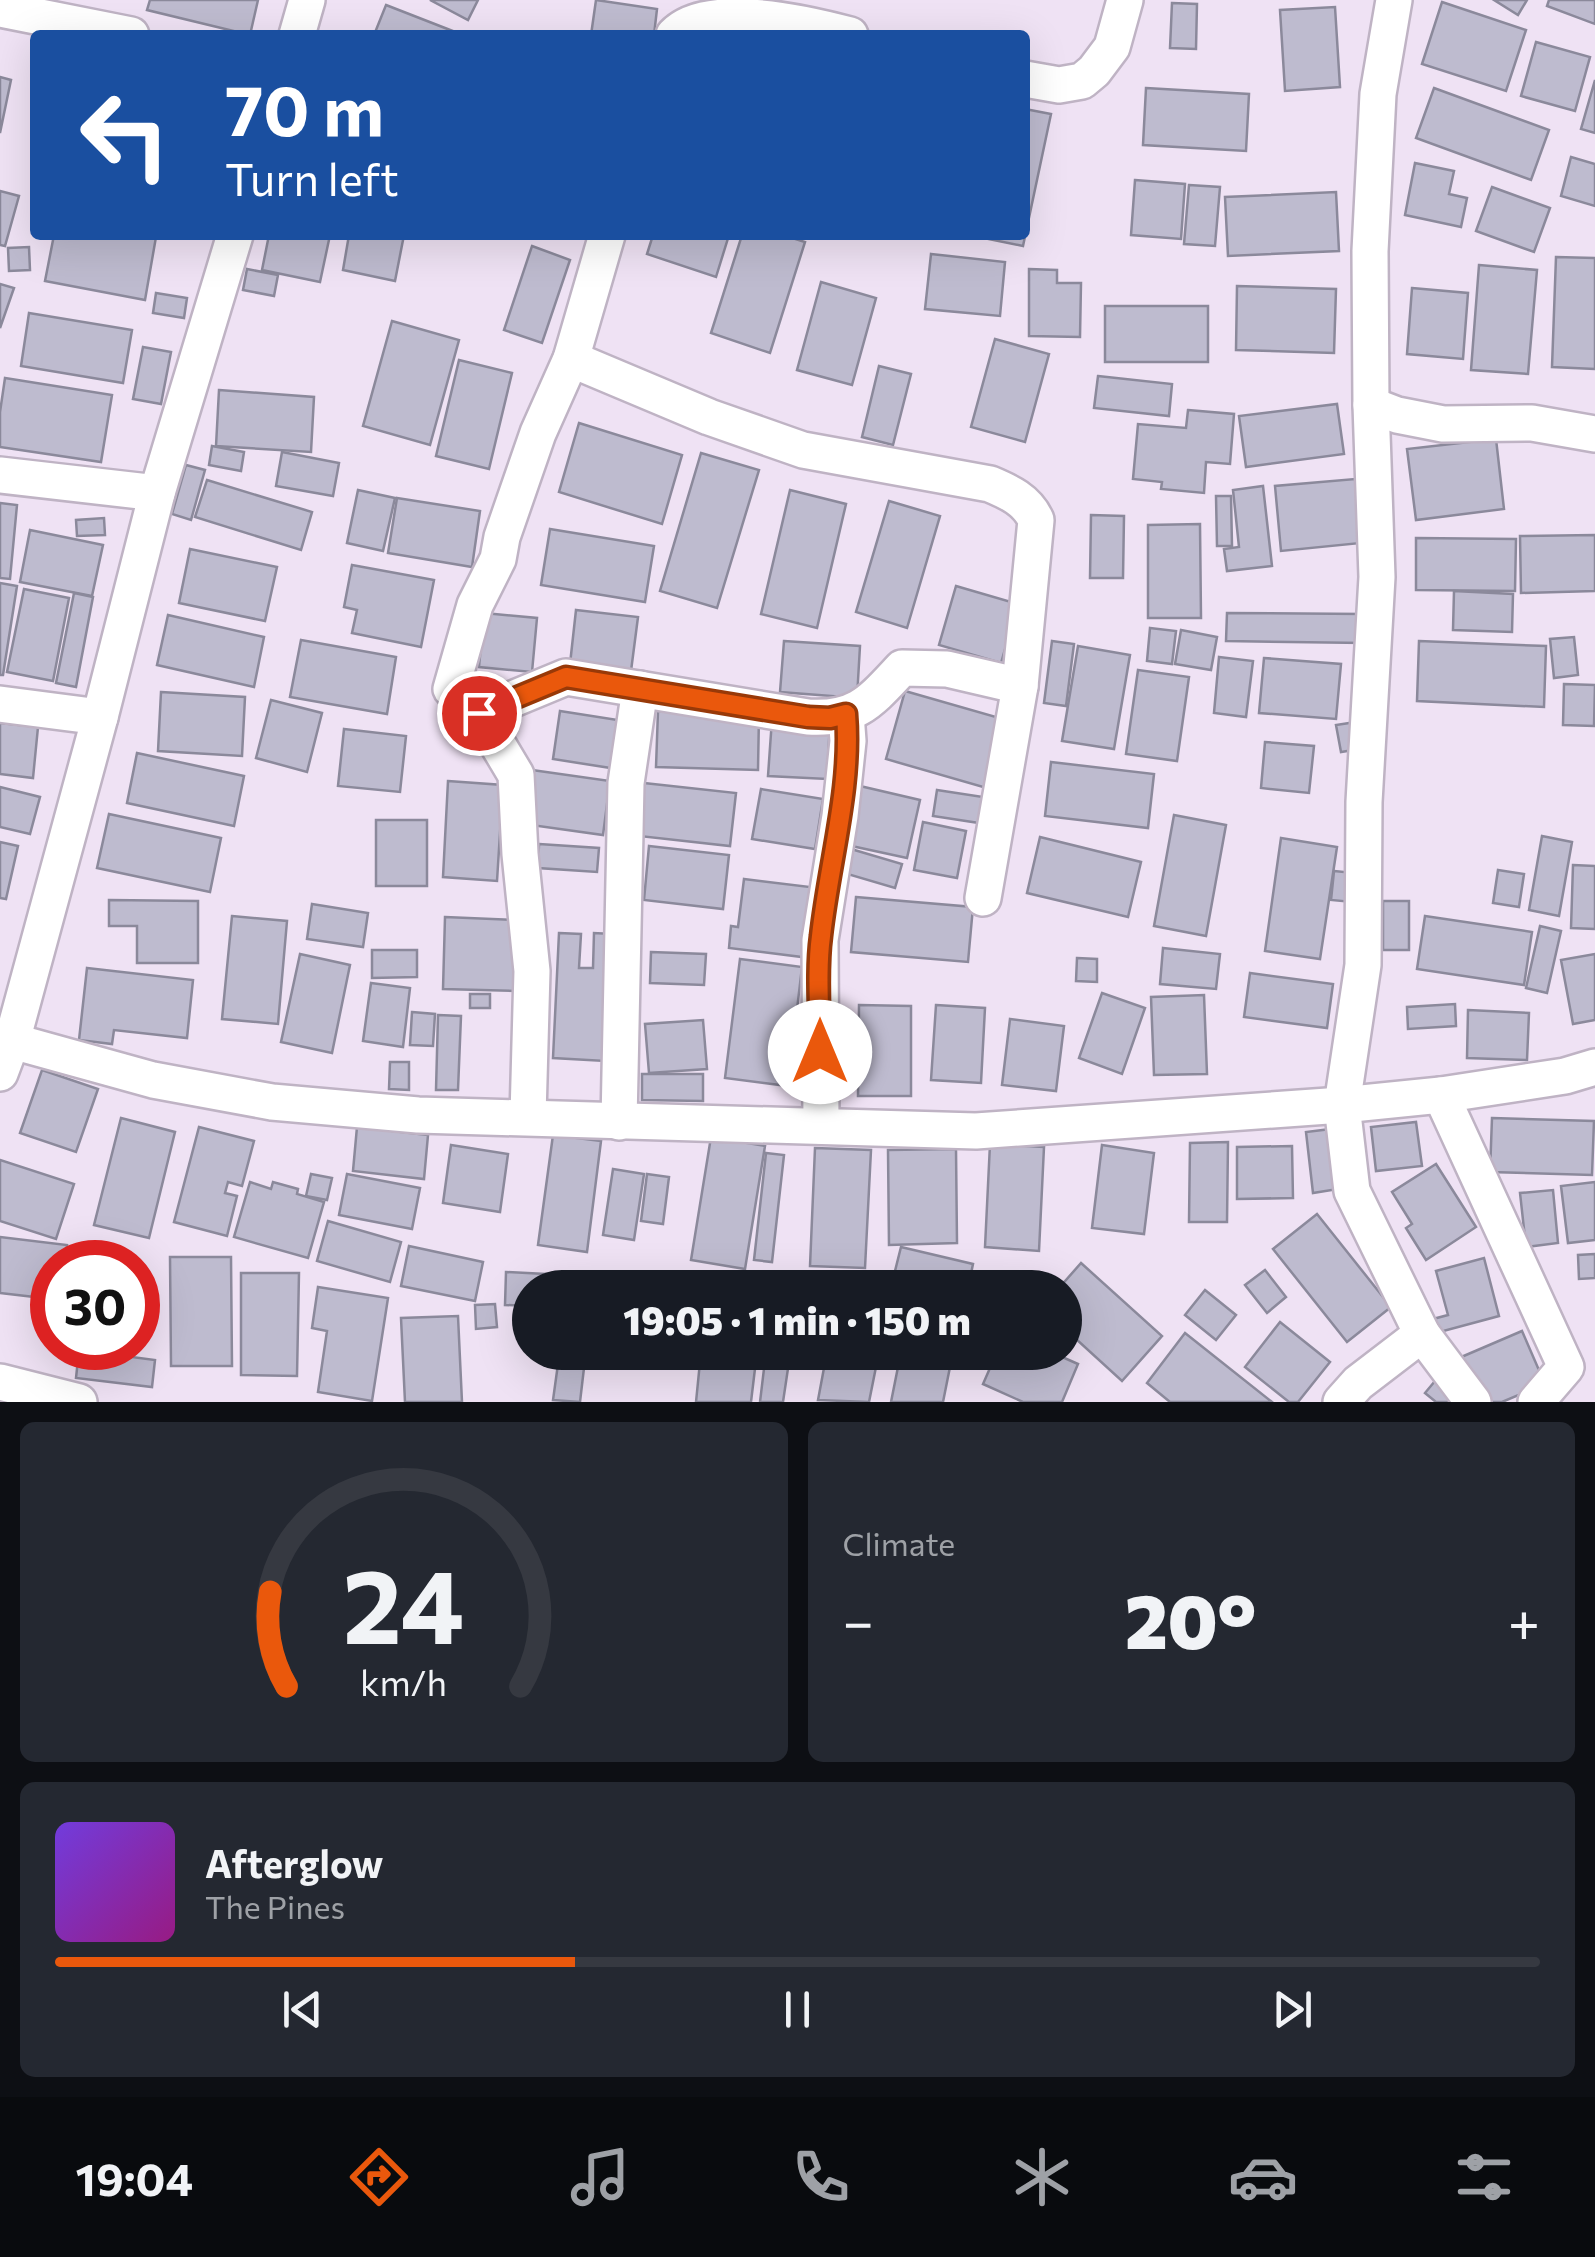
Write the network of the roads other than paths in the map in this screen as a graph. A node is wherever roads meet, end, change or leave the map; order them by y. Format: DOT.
graph roads {
  1 [pos="307,0"];
  2 [pos="1125,0"];
  3 [pos="1394,0"];
  4 [pos="0,9"];
  5 [pos="106,30"];
  6 [pos="298,30"];
  7 [pos="679,30"];
  8 [pos="830,30"];
  9 [pos="1030,79"];
  10 [pos="233,240"];
  11 [pos="606,240"];
  12 [pos="571,359"];
  13 [pos="1371,405"];
  14 [pos="1595,434"];
  15 [pos="0,475"];
  16 [pos="157,493"];
  17 [pos="1020,686"];
  18 [pos="640,689"];
  19 [pos="0,704"];
  20 [pos="479,713"];
  21 [pos="846,714"];
  22 [pos="100,717"];
  23 [pos="983,898"];
  24 [pos="6,1056"];
  25 [pos="1595,1067"];
  26 [pos="1440,1095"];
  27 [pos="1342,1105"];
  28 [pos="528,1116"];
  29 [pos="619,1122"];
  30 [pos="820,1126"];
  31 [pos="1422,1334"];
  32 [pos="0,1382"];
  33 [pos="79,1402"];
  34 [pos="1341,1402"];
  35 [pos="1473,1402"];
  36 [pos="1536,1402"];
  1 -- 6 [label="street"];
  2 -- 9 [label="street"];
  3 -- 13 [label="street"];
  4 -- 5 [label="street"];
  7 -- 8 [label="street"];
  10 -- 16 [label="street"];
  11 -- 12 [label="street"];
  12 -- 17 [label="street"];
  12 -- 20 [label="street"];
  13 -- 14 [label="street"];
  13 -- 27 [label="street"];
  15 -- 16 [label="street"];
  16 -- 22 [label="street"];
  17 -- 21 [label="street"];
  17 -- 23 [label="street"];
  18 -- 20 [label="street"];
  18 -- 21 [label="street"];
  18 -- 29 [label="street"];
  19 -- 22 [label="street"];
  20 -- 28 [label="street"];
  21 -- 30 [label="street"];
  22 -- 24 [label="street"];
  24 -- 28 [label="street"];
  25 -- 26 [label="street"];
  26 -- 27 [label="street"];
  26 -- 36 [label="street"];
  27 -- 30 [label="street"];
  27 -- 31 [label="street"];
  28 -- 29 [label="street"];
  29 -- 30 [label="street"];
  31 -- 34 [label="street"];
  31 -- 35 [label="street"];
  32 -- 33 [label="street"];
}
